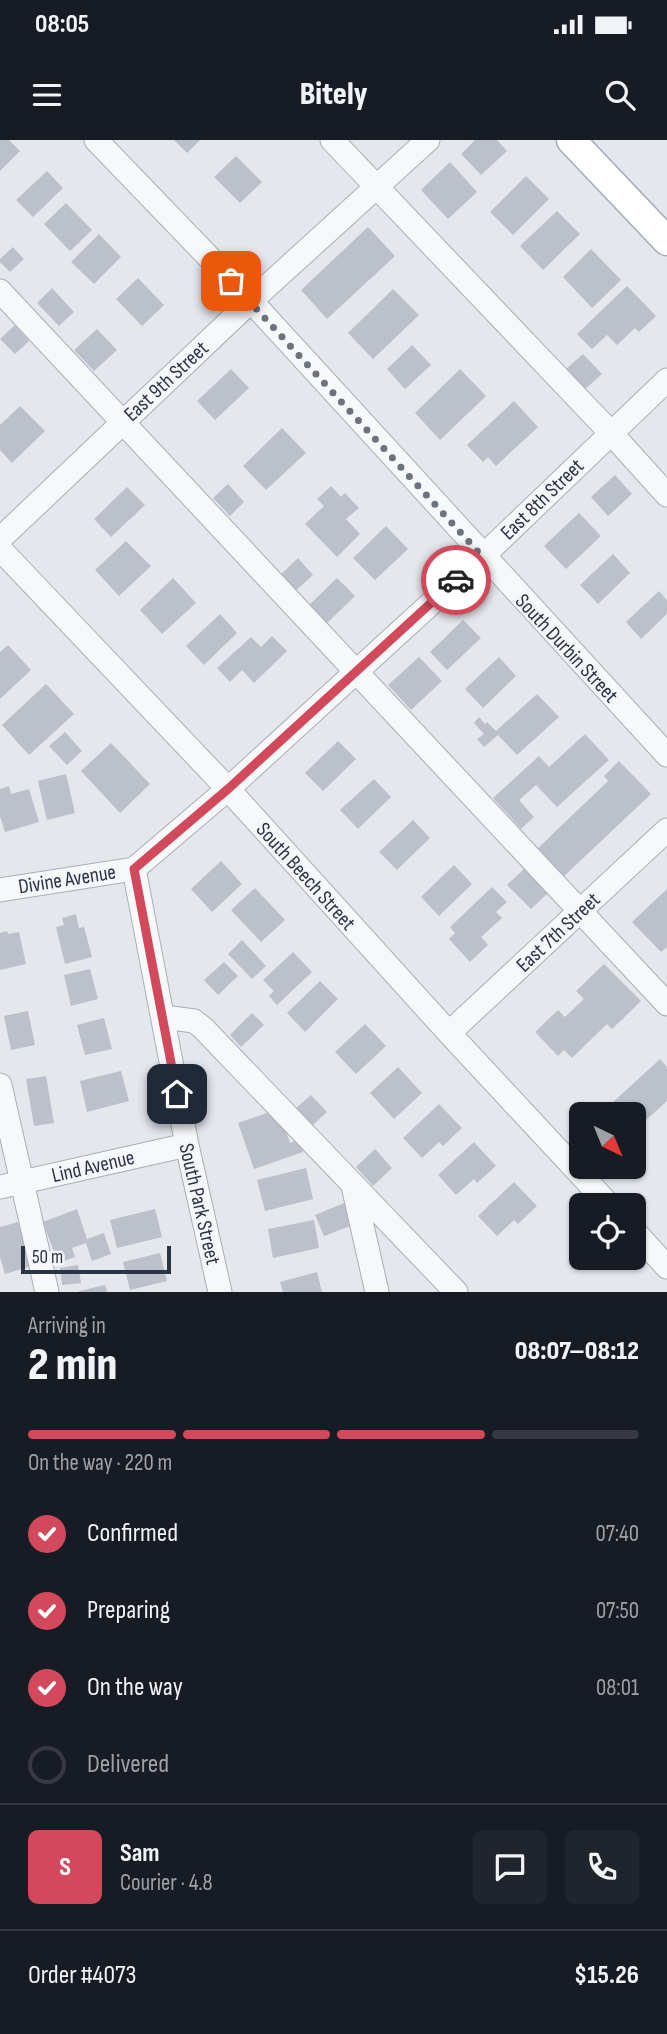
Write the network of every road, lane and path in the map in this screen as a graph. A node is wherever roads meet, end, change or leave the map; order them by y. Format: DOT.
graph roads {
  1 [pos="96,140"];
  2 [pos="331,140"];
  3 [pos="428,140"];
  4 [pos="571,140"];
  5 [pos="375,187"];
  6 [pos="667,242"];
  7 [pos="0,291"];
  8 [pos="251,301"];
  9 [pos="667,380"];
  10 [pos="124,421"];
  11 [pos="611,433"];
  12 [pos="667,495"];
  13 [pos="0,539"];
  14 [pos="0,549"];
  15 [pos="482,556"];
  16 [pos="357,671"];
  17 [pos="667,755"];
  18 [pos="228,789"];
  19 [pos="667,830"];
  20 [pos="134,869"];
  21 [pos="0,890"];
  22 [pos="581,912"];
  23 [pos="667,1004"];
  24 [pos="164,1017"];
  25 [pos="449,1033"];
  26 [pos="0,1085"];
  27 [pos="187,1145"];
  28 [pos="11,1184"];
  29 [pos="353,1185"];
  30 [pos="598,1193"];
  31 [pos="646,1244"];
  32 [pos="667,1267"];
  33 [pos="47,1292"];
  34 [pos="220,1292"];
  35 [pos="377,1292"];
  36 [pos="456,1292"];
  1 -- 8 [label="street, South Durbin Street"];
  2 -- 5 [label="street"];
  3 -- 5 [label="street, East 9th Street"];
  4 -- 6 [label="main road"];
  5 -- 8 [label="street, East 9th Street"];
  5 -- 11 [label="street"];
  7 -- 10 [label="street"];
  8 -- 10 [label="street, East 9th Street"];
  8 -- 15 [label="street, South Durbin Street"];
  9 -- 11 [label="street, East 8th Street"];
  10 -- 13 [label="street, East 9th Street"];
  10 -- 16 [label="street"];
  11 -- 12 [label="street"];
  11 -- 15 [label="street, East 8th Street"];
  14 -- 18 [label="street, South Beech Street"];
  15 -- 16 [label="street, East 8th Street"];
  15 -- 17 [label="street, South Durbin Street"];
  16 -- 18 [label="street, East 8th Street"];
  16 -- 22 [label="street"];
  18 -- 20 [label="street, East 8th Street"];
  18 -- 25 [label="street, South Beech Street"];
  19 -- 22 [label="street, East 7th Street"];
  20 -- 21 [label="street, Divine Avenue"];
  20 -- 24 [label="street, South Park Street"];
  22 -- 23 [label="street"];
  22 -- 25 [label="street, East 7th Street"];
  24 -- 27 [label="street, South Park Street"];
  24 -- 29 [label="street"];
  25 -- 30 [label="street, South Beech Street"];
  26 -- 28 [label="street"];
  27 -- 28 [label="street, Lind Avenue"];
  27 -- 34 [label="street, South Park Street"];
  28 -- 33 [label="street"];
  29 -- 35 [label="street"];
  29 -- 36 [label="street"];
  31 -- 32 [label="street"];
}
